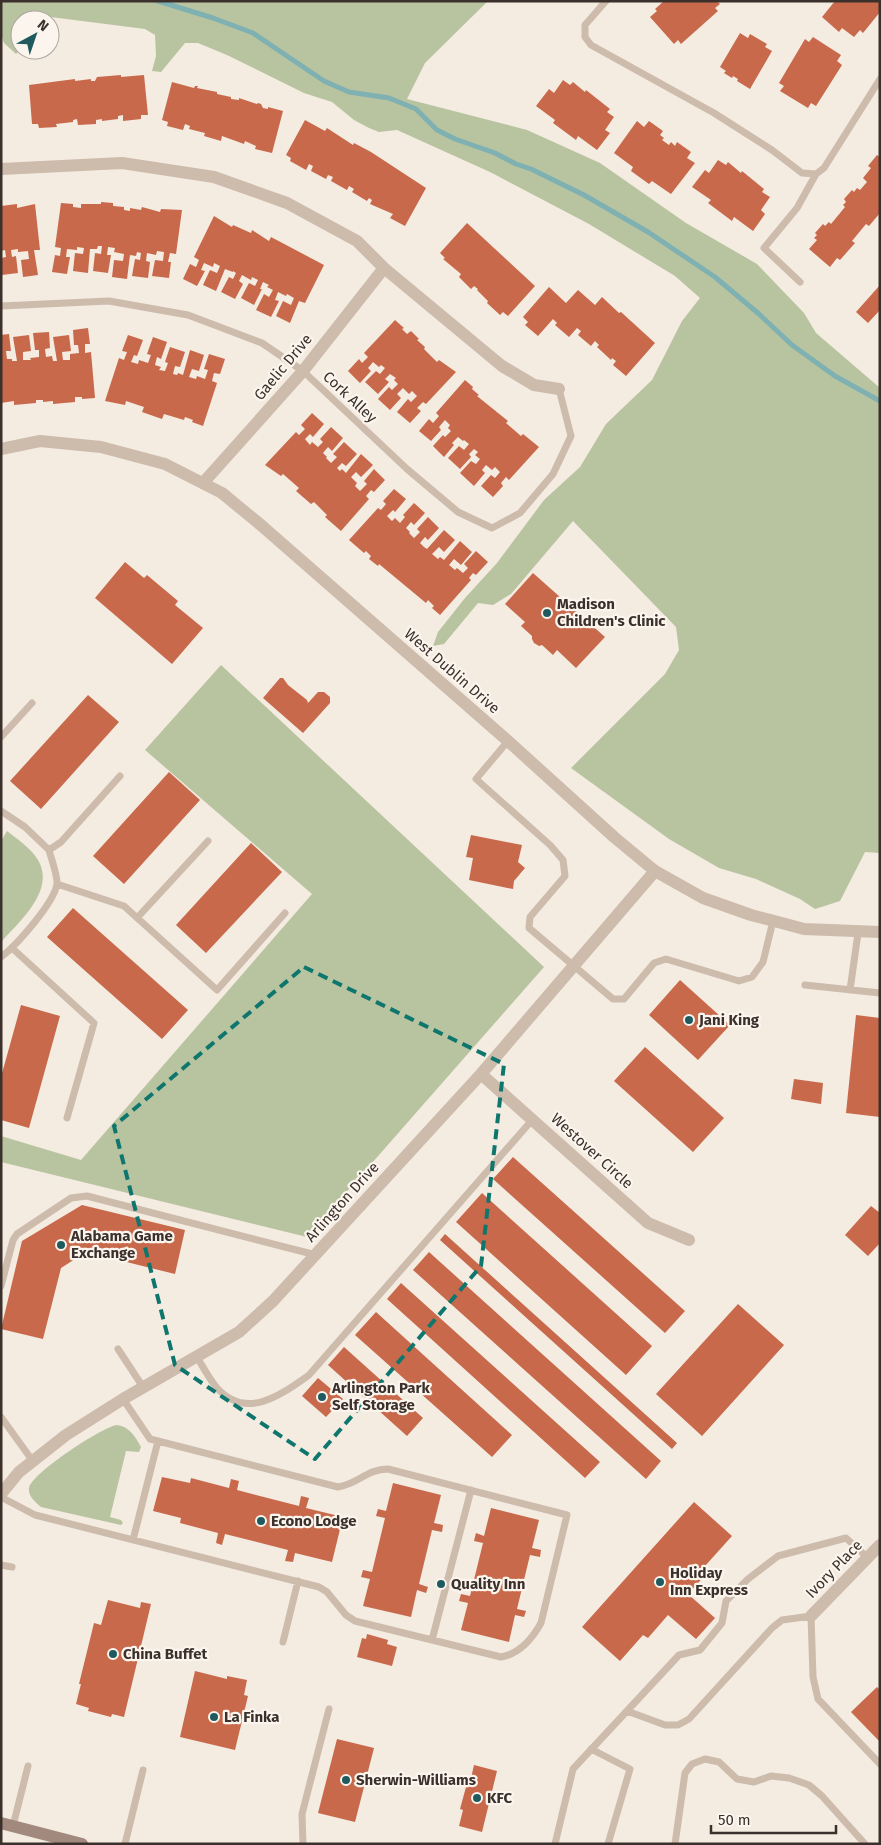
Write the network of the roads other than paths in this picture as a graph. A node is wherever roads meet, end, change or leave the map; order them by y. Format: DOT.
graph roads {
  1 [pos="606,1"];
  2 [pos="880,79"];
  3 [pos="1,169"];
  4 [pos="816,174"];
  5 [pos="384,268"];
  6 [pos="800,282"];
  7 [pos="1,306"];
  8 [pos="302,371"];
  9 [pos="558,390"];
  10 [pos="1,449"];
  11 [pos="203,483"];
  12 [pos="32,703"];
  13 [pos="1,737"];
  14 [pos="508,741"];
  15 [pos="120,776"];
  16 [pos="1,811"];
  17 [pos="208,841"];
  18 [pos="49,850"];
  19 [pos="655,871"];
  20 [pos="57,884"];
  21 [pos="285,912"];
  22 [pos="137,918"];
  23 [pos="773,921"];
  24 [pos="858,932"];
  25 [pos="880,932"];
  26 [pos="12,948"];
  27 [pos="1,958"];
  28 [pos="574,967"];
  29 [pos="805,985"];
  30 [pos="850,990"];
  31 [pos="880,993"];
  32 [pos="481,1074"];
  33 [pos="67,1118"];
  34 [pos="533,1119"];
  35 [pos="689,1240"];
  36 [pos="316,1255"];
  37 [pos="1,1286"];
  38 [pos="118,1350"];
  39 [pos="196,1356"];
  40 [pos="143,1387"];
  41 [pos="123,1399"];
  42 [pos="1,1417"];
  43 [pos="158,1441"];
  44 [pos="32,1460"];
  45 [pos="471,1490"];
  46 [pos="1,1496"];
  47 [pos="133,1540"];
  48 [pos="875,1553"];
  49 [pos="1,1565"];
  50 [pos="12,1567"];
  51 [pos="298,1581"];
  52 [pos="811,1616"];
  53 [pos="432,1640"];
  54 [pos="283,1642"];
  55 [pos="328,1709"];
  56 [pos="627,1711"];
  57 [pos="592,1749"];
  58 [pos="880,1764"];
  59 [pos="28,1766"];
  60 [pos="143,1770"];
  61 [pos="7,1825"];
  62 [pos="82,1844"];
  63 [pos="125,1844"];
  64 [pos="303,1844"];
  65 [pos="555,1844"];
  66 [pos="608,1844"];
  67 [pos="675,1844"];
  68 [pos="865,1844"];
  1 -- 4 [label="lane"];
  2 -- 4 [label="lane"];
  3 -- 5 [label="street"];
  4 -- 6 [label="lane"];
  5 -- 8 [label="street, Gaelic Drive"];
  5 -- 9 [label="street"];
  7 -- 8 [label="lane, Cork Alley"];
  8 -- 9 [label="lane, Cork Alley"];
  8 -- 11 [label="street, Gaelic Drive"];
  10 -- 11 [label="street, West Dublin Drive"];
  11 -- 14 [label="street, West Dublin Drive"];
  12 -- 13 [label="lane"];
  14 -- 19 [label="street, West Dublin Drive"];
  14 -- 28 [label="lane"];
  15 -- 18 [label="lane"];
  16 -- 18 [label="lane"];
  17 -- 22 [label="lane"];
  18 -- 20 [label="lane"];
  19 -- 23 [label="street, West Dublin Drive"];
  19 -- 28 [label="street, Arlington Drive"];
  20 -- 22 [label="lane"];
  20 -- 26 [label="lane"];
  21 -- 22 [label="lane"];
  23 -- 24 [label="street, West Dublin Drive"];
  23 -- 28 [label="lane"];
  24 -- 25 [label="street, West Dublin Drive"];
  24 -- 30 [label="lane"];
  26 -- 27 [label="lane"];
  26 -- 33 [label="lane"];
  28 -- 32 [label="street, Arlington Drive"];
  29 -- 30 [label="lane"];
  30 -- 31 [label="lane"];
  32 -- 34 [label="street, Westover Circle"];
  32 -- 36 [label="street, Arlington Drive"];
  34 -- 35 [label="street, Westover Circle"];
  34 -- 39 [label="lane"];
  36 -- 37 [label="lane"];
  36 -- 39 [label="street, Arlington Drive"];
  38 -- 40 [label="lane"];
  39 -- 40 [label="street, Arlington Drive"];
  40 -- 41 [label="street, Arlington Drive"];
  41 -- 43 [label="lane"];
  41 -- 44 [label="street, Arlington Drive"];
  42 -- 44 [label="lane"];
  43 -- 45 [label="lane"];
  43 -- 47 [label="lane"];
  44 -- 46 [label="street, Arlington Drive"];
  45 -- 53 [label="lane"];
  45 -- 53 [label="lane"];
  46 -- 47 [label="lane"];
  47 -- 51 [label="lane"];
  48 -- 52 [label="street, Ivory Place"];
  48 -- 56 [label="lane"];
  49 -- 50 [label="lane"];
  51 -- 53 [label="lane"];
  51 -- 54 [label="lane"];
  52 -- 56 [label="lane"];
  52 -- 58 [label="lane"];
  55 -- 64 [label="lane"];
  56 -- 57 [label="lane"];
  57 -- 65 [label="lane"];
  57 -- 66 [label="lane"];
  59 -- 61 [label="lane"];
  60 -- 63 [label="lane"];
  61 -- 62 [label="main road"];
  67 -- 68 [label="lane"];
}
